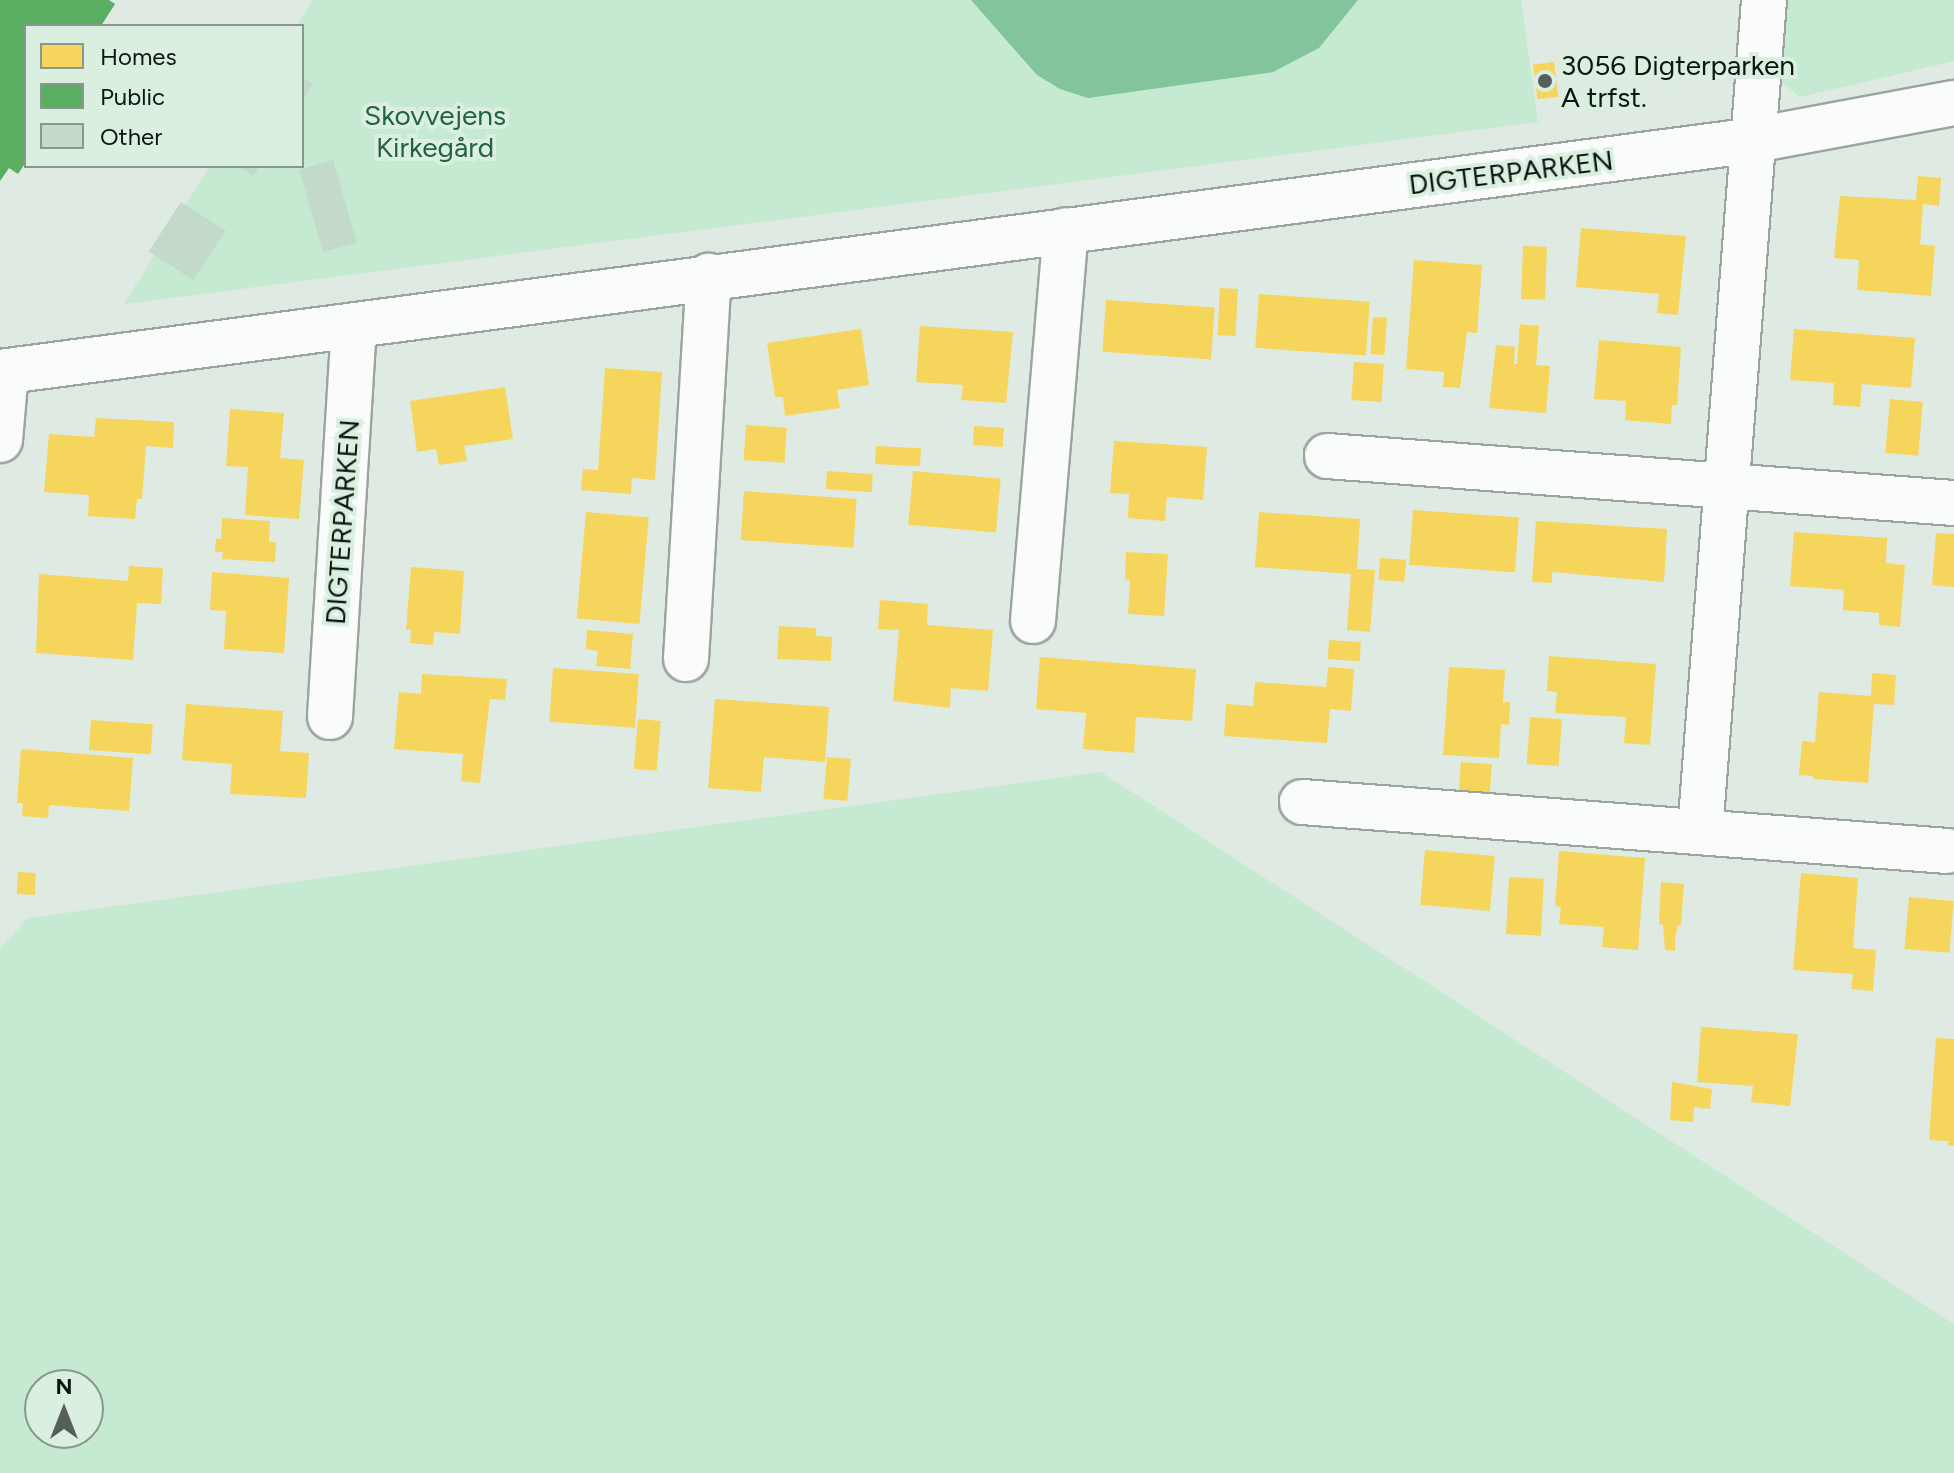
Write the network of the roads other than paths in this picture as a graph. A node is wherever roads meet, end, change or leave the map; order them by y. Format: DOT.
graph roads {
  1 [pos="1764,0"];
  2 [pos="1954,103"];
  3 [pos="1754,140"];
  4 [pos="1066,230"];
  5 [pos="709,276"];
  6 [pos="354,326"];
  7 [pos="3,372"];
  8 [pos="0,440"];
  9 [pos="1327,456"];
  10 [pos="1727,486"];
  11 [pos="1954,503"];
  12 [pos="1033,621"];
  13 [pos="686,659"];
  14 [pos="330,717"];
  15 [pos="1302,802"];
  16 [pos="1700,832"];
  17 [pos="1947,851"];
  1 -- 3 [label="street"];
  2 -- 3 [label="street, DIGTERPARKEN"];
  3 -- 4 [label="street, DIGTERPARKEN"];
  3 -- 10 [label="street"];
  4 -- 5 [label="street, DIGTERPARKEN"];
  4 -- 12 [label="street"];
  5 -- 6 [label="street, DIGTERPARKEN"];
  5 -- 13 [label="street"];
  6 -- 7 [label="street, DIGTERPARKEN"];
  6 -- 14 [label="street, DIGTERPARKEN"];
  7 -- 8 [label="street, DIGTERPARKEN"];
  9 -- 10 [label="street"];
  10 -- 11 [label="street"];
  10 -- 16 [label="street"];
  15 -- 16 [label="street"];
  16 -- 17 [label="street"];
}
